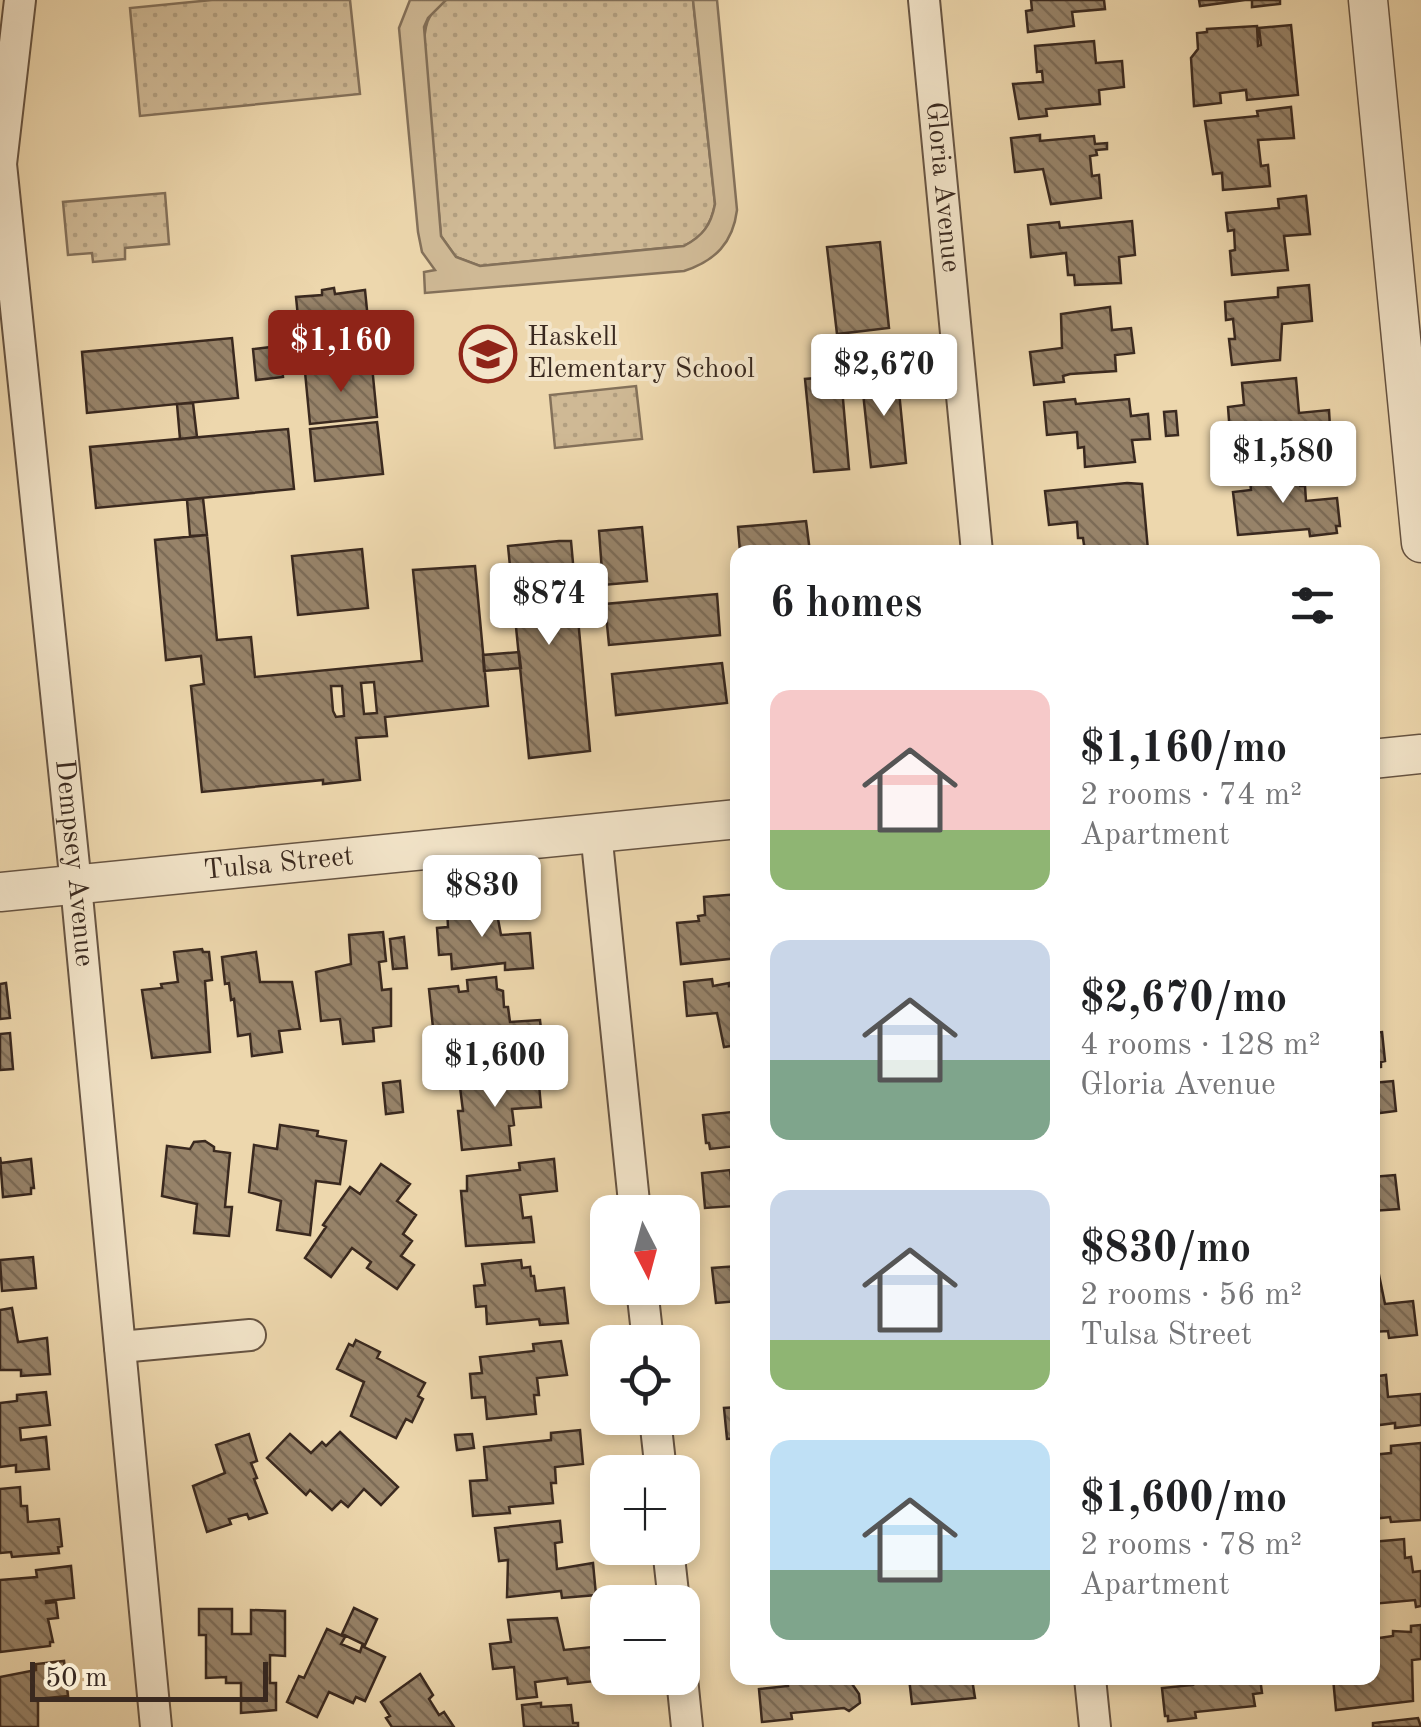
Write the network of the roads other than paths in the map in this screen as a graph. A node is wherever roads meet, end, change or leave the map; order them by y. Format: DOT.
graph roads {
  1 [pos="20,0"];
  2 [pos="924,0"];
  3 [pos="1368,0"];
  4 [pos="1410,307"];
  5 [pos="1421,543"];
  6 [pos="976,545"];
  7 [pos="1421,754"];
  8 [pos="1380,757"];
  9 [pos="730,820"];
  10 [pos="596,832"];
  11 [pos="76,885"];
  12 [pos="0,892"];
  13 [pos="633,1195"];
  14 [pos="250,1335"];
  15 [pos="120,1347"];
  16 [pos="1091,1685"];
  17 [pos="683,1695"];
  18 [pos="156,1727"];
  19 [pos="686,1727"];
  20 [pos="1095,1727"];
  1 -- 11 [label="street, Dempsey Avenue"];
  2 -- 6 [label="street, Gloria Avenue"];
  3 -- 4 [label="street"];
  4 -- 5 [label="street"];
  7 -- 8 [label="street"];
  9 -- 10 [label="street, Tulsa Street"];
  10 -- 11 [label="street, Tulsa Street"];
  10 -- 13 [label="street"];
  11 -- 12 [label="street, Tulsa Street"];
  11 -- 15 [label="street, Dempsey Avenue"];
  14 -- 15 [label="street"];
  15 -- 18 [label="street, Dempsey Avenue"];
  16 -- 20 [label="street"];
  17 -- 19 [label="street"];
}
